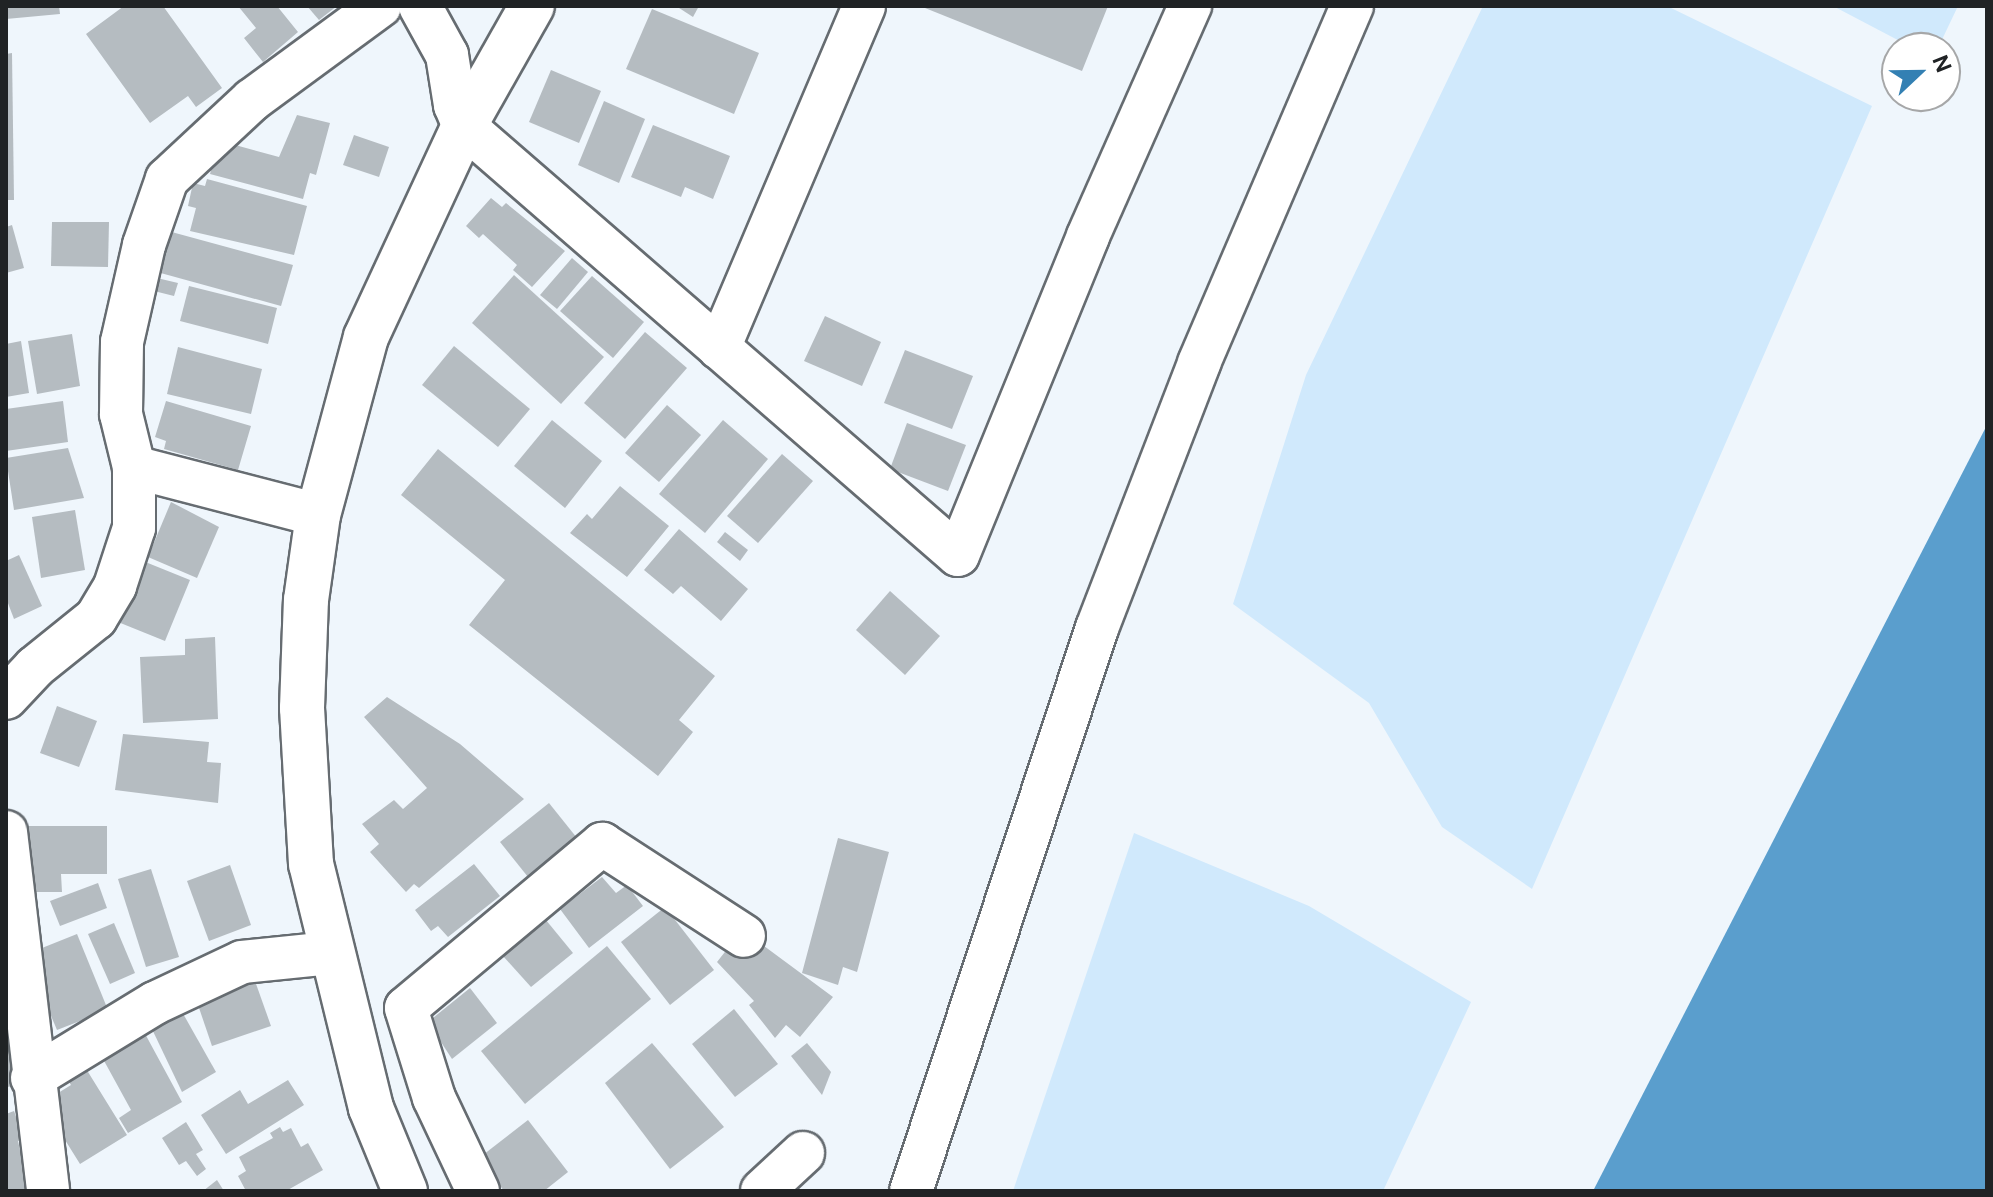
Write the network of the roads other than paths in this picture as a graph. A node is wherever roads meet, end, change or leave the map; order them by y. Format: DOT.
graph roads {
  1 [pos="380,6"];
  2 [pos="420,6"];
  3 [pos="532,6"];
  4 [pos="864,6"];
  5 [pos="1190,6"];
  6 [pos="1352,6"];
  7 [pos="464,126"];
  8 [pos="719,348"];
  9 [pos="134,467"];
  10 [pos="318,515"];
  11 [pos="6,698"];
  12 [pos="6,832"];
  13 [pos="744,936"];
  14 [pos="331,953"];
  15 [pos="32,1078"];
  16 [pos="803,1153"];
  17 [pos="48,1191"];
  18 [pos="405,1191"];
  19 [pos="478,1191"];
  20 [pos="762,1191"];
  21 [pos="911,1191"];
  1 -- 9 [label="street"];
  2 -- 7 [label="street"];
  3 -- 7 [label="street"];
  4 -- 8 [label="street"];
  5 -- 8 [label="street"];
  6 -- 21 [label="street"];
  7 -- 8 [label="street"];
  7 -- 10 [label="street"];
  9 -- 10 [label="street"];
  9 -- 11 [label="street"];
  10 -- 14 [label="street"];
  12 -- 15 [label="street"];
  13 -- 19 [label="street"];
  14 -- 15 [label="street"];
  14 -- 18 [label="street"];
  15 -- 17 [label="street"];
  16 -- 20 [label="street"];
}
